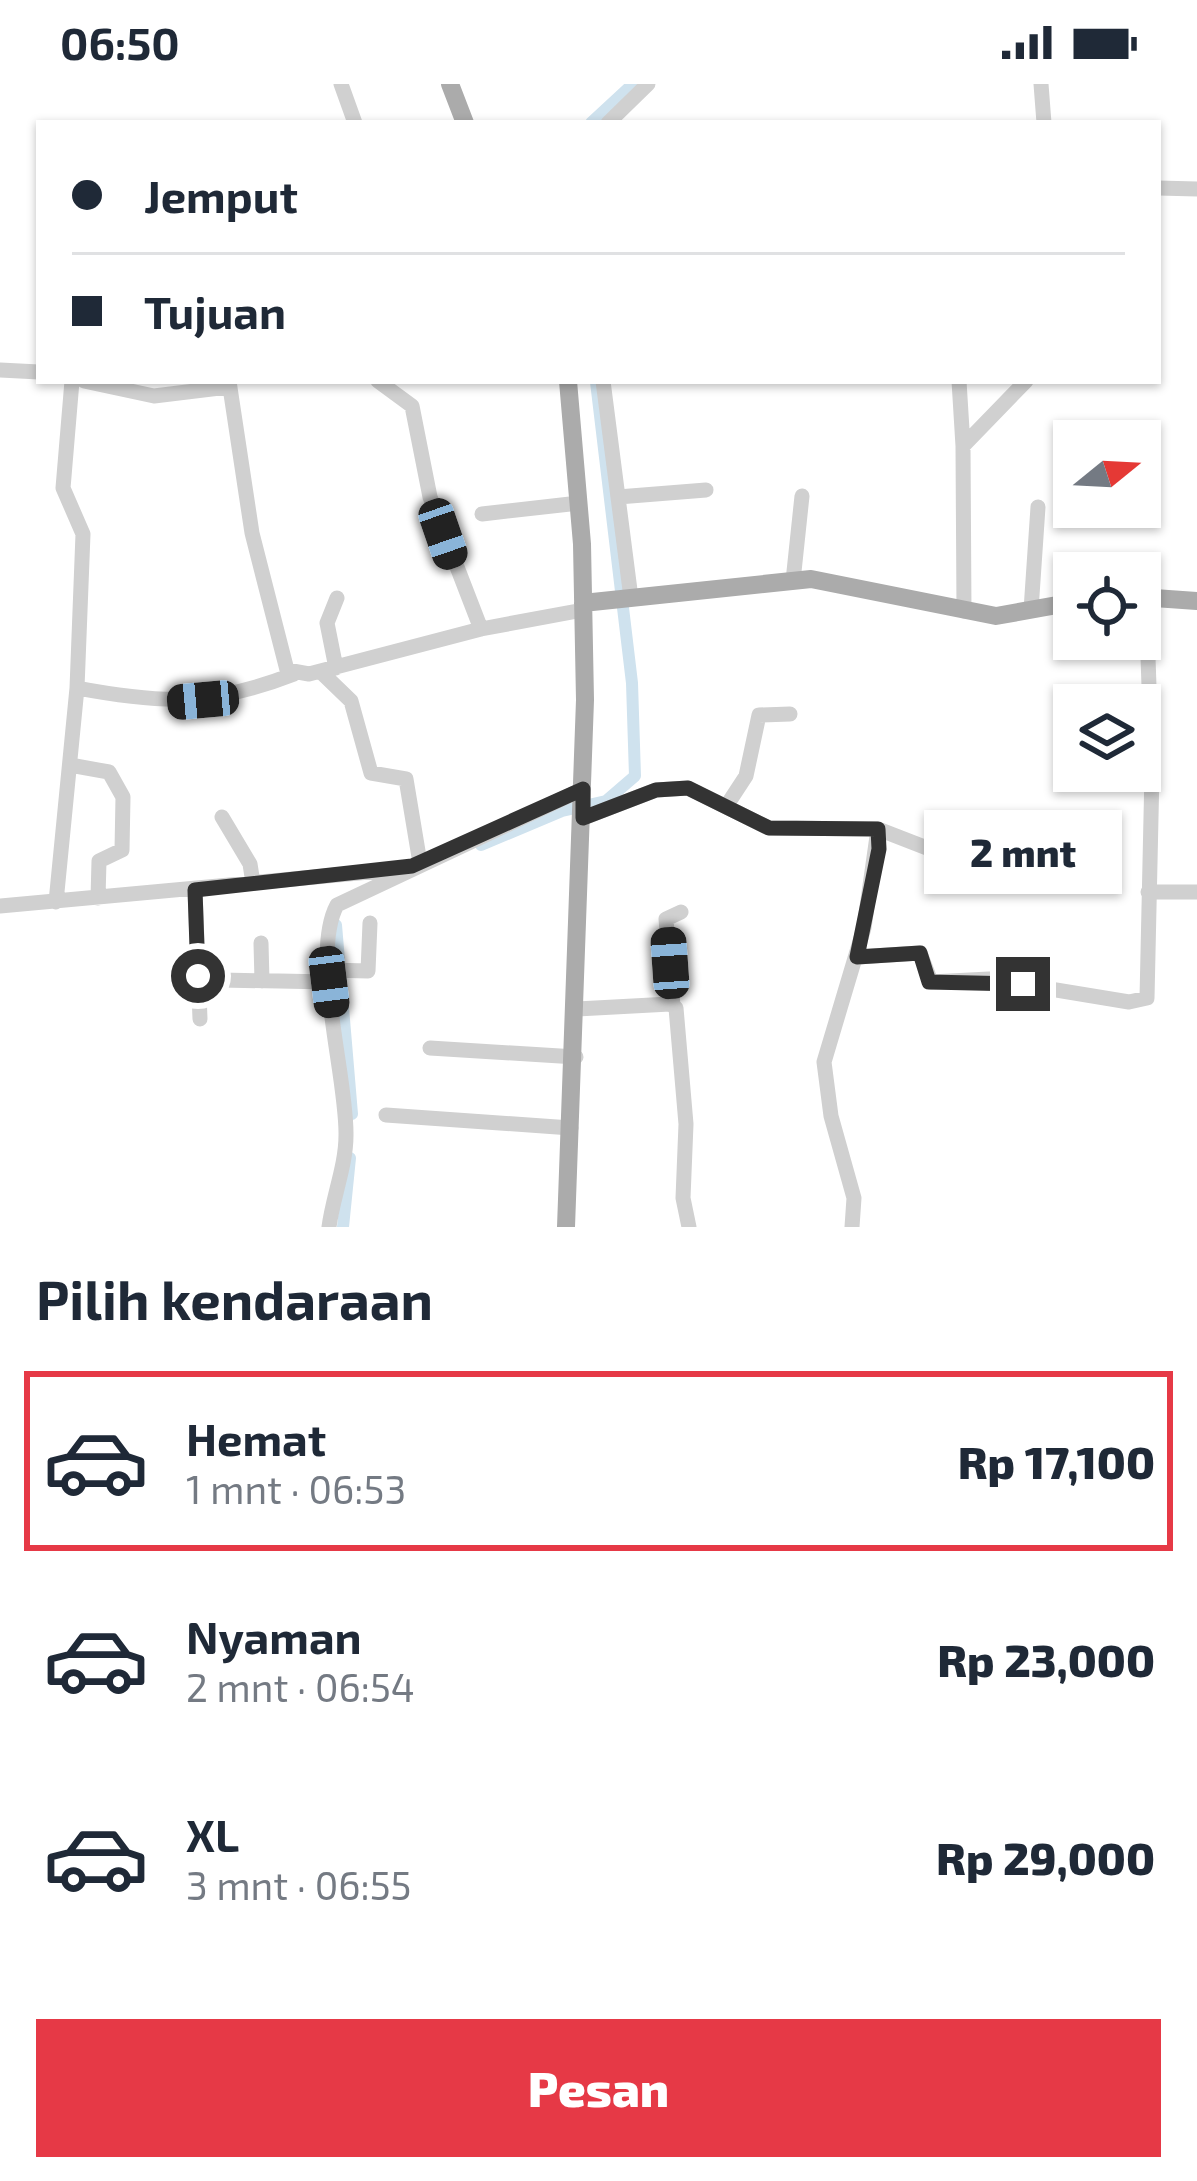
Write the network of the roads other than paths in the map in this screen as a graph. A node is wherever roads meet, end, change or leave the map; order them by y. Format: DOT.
graph roads {
  1 [pos="341,84"];
  2 [pos="450,84"];
  3 [pos="648,84"];
  4 [pos="1041,84"];
  5 [pos="355,120"];
  6 [pos="464,120"];
  7 [pos="611,120"];
  8 [pos="1044,120"];
  9 [pos="1161,188"];
  10 [pos="1197,189"];
  11 [pos="0,370"];
  12 [pos="36,372"];
  13 [pos="72,384"];
  14 [pos="95,384"];
  15 [pos="228,384"];
  16 [pos="382,384"];
  17 [pos="568,384"];
  18 [pos="603,384"];
  19 [pos="959,384"];
  20 [pos="1023,384"];
  21 [pos="180,389"];
  22 [pos="963,446"];
  23 [pos="706,490"];
  24 [pos="802,496"];
  25 [pos="618,497"];
  26 [pos="579,503"];
  27 [pos="1039,507"];
  28 [pos="482,514"];
  29 [pos="793,581"];
  30 [pos="337,598"];
  31 [pos="623,599"];
  32 [pos="1161,599"];
  33 [pos="1197,601"];
  34 [pos="583,606"];
  35 [pos="1053,606"];
  36 [pos="1031,610"];
  37 [pos="964,611"];
  38 [pos="481,629"];
  39 [pos="1146,660"];
  40 [pos="328,670"];
  41 [pos="294,674"];
  42 [pos="77,688"];
  43 [pos="790,714"];
  44 [pos="70,765"];
  45 [pos="583,803"];
  46 [pos="727,805"];
  47 [pos="222,817"];
  48 [pos="878,829"];
  49 [pos="945,855"];
  50 [pos="416,865"];
  51 [pos="343,877"];
  52 [pos="254,883"];
  53 [pos="195,890"];
  54 [pos="1148,892"];
  55 [pos="1197,892"];
  56 [pos="352,893"];
  57 [pos="98,898"];
  58 [pos="56,902"];
  59 [pos="0,906"];
  60 [pos="681,912"];
  61 [pos="370,922"];
  62 [pos="261,943"];
  63 [pos="857,957"];
  64 [pos="334,973"];
  65 [pos="221,980"];
  66 [pos="262,981"];
  67 [pos="667,1005"];
  68 [pos="577,1009"];
  69 [pos="200,1019"];
  70 [pos="430,1048"];
  71 [pos="576,1057"];
  72 [pos="386,1115"];
  73 [pos="572,1128"];
  74 [pos="329,1227"];
  75 [pos="566,1227"];
  76 [pos="689,1227"];
  77 [pos="852,1227"];
  1 -- 5 [label="street"];
  2 -- 6 [label="main road"];
  3 -- 7 [label="street"];
  4 -- 8 [label="street"];
  9 -- 10 [label="street"];
  11 -- 12 [label="street"];
  13 -- 42 [label="street"];
  14 -- 21 [label="street"];
  15 -- 21 [label="street"];
  15 -- 41 [label="street"];
  16 -- 38 [label="street"];
  17 -- 26 [label="main road"];
  18 -- 25 [label="street"];
  19 -- 22 [label="street"];
  20 -- 22 [label="street"];
  22 -- 37 [label="street"];
  23 -- 25 [label="street"];
  24 -- 29 [label="street"];
  25 -- 31 [label="street"];
  26 -- 28 [label="street"];
  26 -- 34 [label="main road"];
  27 -- 36 [label="street"];
  29 -- 31 [label="main road"];
  29 -- 37 [label="main road"];
  30 -- 40 [label="street"];
  31 -- 34 [label="main road"];
  32 -- 33 [label="main road"];
  34 -- 38 [label="street"];
  34 -- 45 [label="main road"];
  35 -- 36 [label="main road"];
  36 -- 37 [label="main road"];
  38 -- 40 [label="street"];
  39 -- 54 [label="street"];
  40 -- 41 [label="street"];
  40 -- 50 [label="street"];
  41 -- 42 [label="street"];
  42 -- 44 [label="street"];
  43 -- 46 [label="street"];
  44 -- 57 [label="street"];
  44 -- 58 [label="street"];
  45 -- 46 [label="street"];
  45 -- 50 [label="street"];
  45 -- 68 [label="main road"];
  46 -- 48 [label="street"];
  47 -- 52 [label="street"];
  48 -- 49 [label="street"];
  48 -- 63 [label="street"];
  50 -- 51 [label="street"];
  50 -- 56 [label="street"];
  51 -- 52 [label="street"];
  51 -- 56 [label="street"];
  52 -- 53 [label="street"];
  53 -- 57 [label="street"];
  53 -- 69 [label="street"];
  54 -- 55 [label="street"];
  54 -- 63 [label="street"];
  56 -- 64 [label="street"];
  57 -- 58 [label="street"];
  58 -- 59 [label="street"];
  60 -- 67 [label="street"];
  61 -- 64 [label="street"];
  62 -- 66 [label="street"];
  63 -- 77 [label="street"];
  64 -- 66 [label="street"];
  64 -- 74 [label="street"];
  65 -- 66 [label="street"];
  67 -- 68 [label="street"];
  67 -- 76 [label="street"];
  68 -- 71 [label="main road"];
  70 -- 71 [label="street"];
  71 -- 73 [label="main road"];
  72 -- 73 [label="street"];
  73 -- 75 [label="main road"];
}
